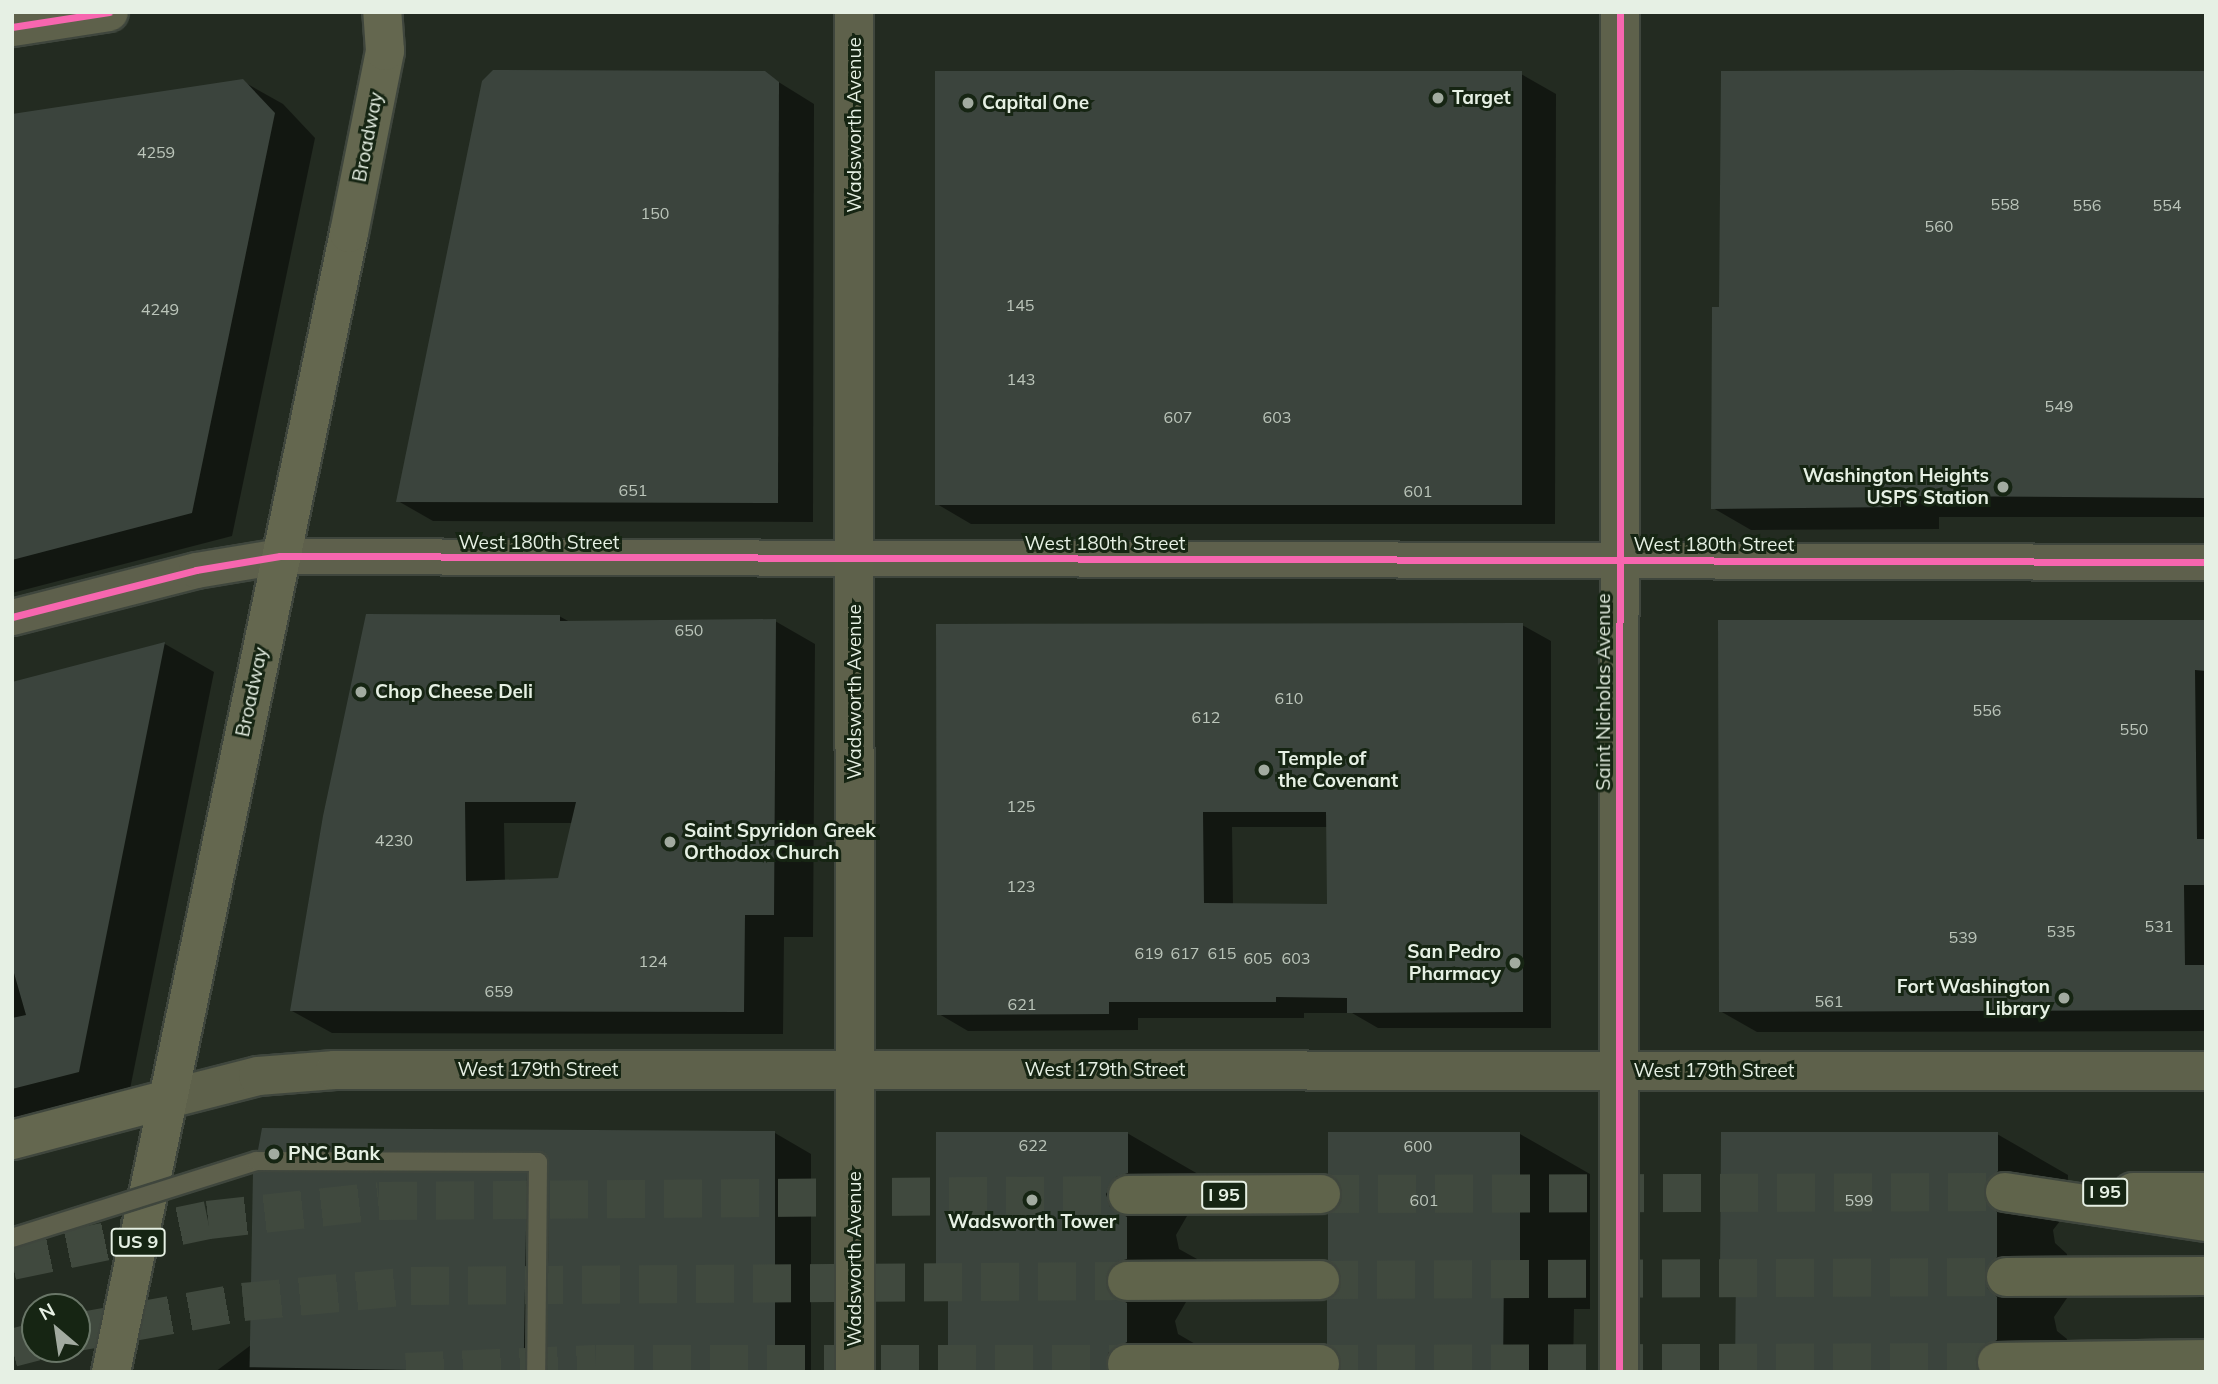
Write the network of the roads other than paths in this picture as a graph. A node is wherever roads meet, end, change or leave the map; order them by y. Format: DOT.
graph roads {
  1 [pos="110,12"];
  2 [pos="382,12"];
  3 [pos="855,12"];
  4 [pos="1620,12"];
  5 [pos="12,27"];
  6 [pos="280,556"];
  7 [pos="854,560"];
  8 [pos="1619,560"];
  9 [pos="2206,562"];
  10 [pos="12,617"];
  11 [pos="855,1070"];
  12 [pos="1620,1071"];
  13 [pos="2206,1071"];
  14 [pos="168,1099"];
  15 [pos="12,1140"];
  16 [pos="2005,1192"];
  17 [pos="1321,1194"];
  18 [pos="1128,1195"];
  19 [pos="2205,1207"];
  20 [pos="12,1238"];
  21 [pos="2204,1276"];
  22 [pos="2006,1277"];
  23 [pos="1320,1280"];
  24 [pos="1127,1281"];
  25 [pos="2206,1359"];
  26 [pos="1997,1362"];
  27 [pos="1127,1364"];
  28 [pos="1320,1364"];
  29 [pos="111,1372"];
  30 [pos="536,1372"];
  31 [pos="855,1372"];
  32 [pos="1619,1372"];
  1 -- 5 [label="main road"];
  2 -- 6 [label="main road, Broadway / US 9"];
  3 -- 7 [label="main road, Wadsworth Avenue"];
  4 -- 8 [label="main road, Saint Nicholas Avenue"];
  6 -- 7 [label="street, West 180th Street"];
  6 -- 10 [label="street, West 180th Street"];
  6 -- 14 [label="main road, Broadway / US 9"];
  7 -- 8 [label="street, West 180th Street"];
  7 -- 11 [label="main road, Wadsworth Avenue"];
  8 -- 9 [label="street, West 180th Street"];
  8 -- 12 [label="main road, Saint Nicholas Avenue"];
  11 -- 12 [label="main road, West 179th Street"];
  11 -- 14 [label="main road, West 179th Street"];
  11 -- 31 [label="main road, Wadsworth Avenue"];
  12 -- 13 [label="main road, West 179th Street"];
  12 -- 32 [label="main road, Saint Nicholas Avenue"];
  14 -- 15 [label="main road, West 179th Street"];
  14 -- 29 [label="main road, Broadway / US 9"];
  16 -- 19 [label="highway, I 95"];
  17 -- 18 [label="highway, I 95"];
  20 -- 30 [label="lane, bridge"];
  21 -- 22 [label="highway"];
  23 -- 24 [label="highway"];
  25 -- 26 [label="highway"];
  27 -- 28 [label="highway"];
}
